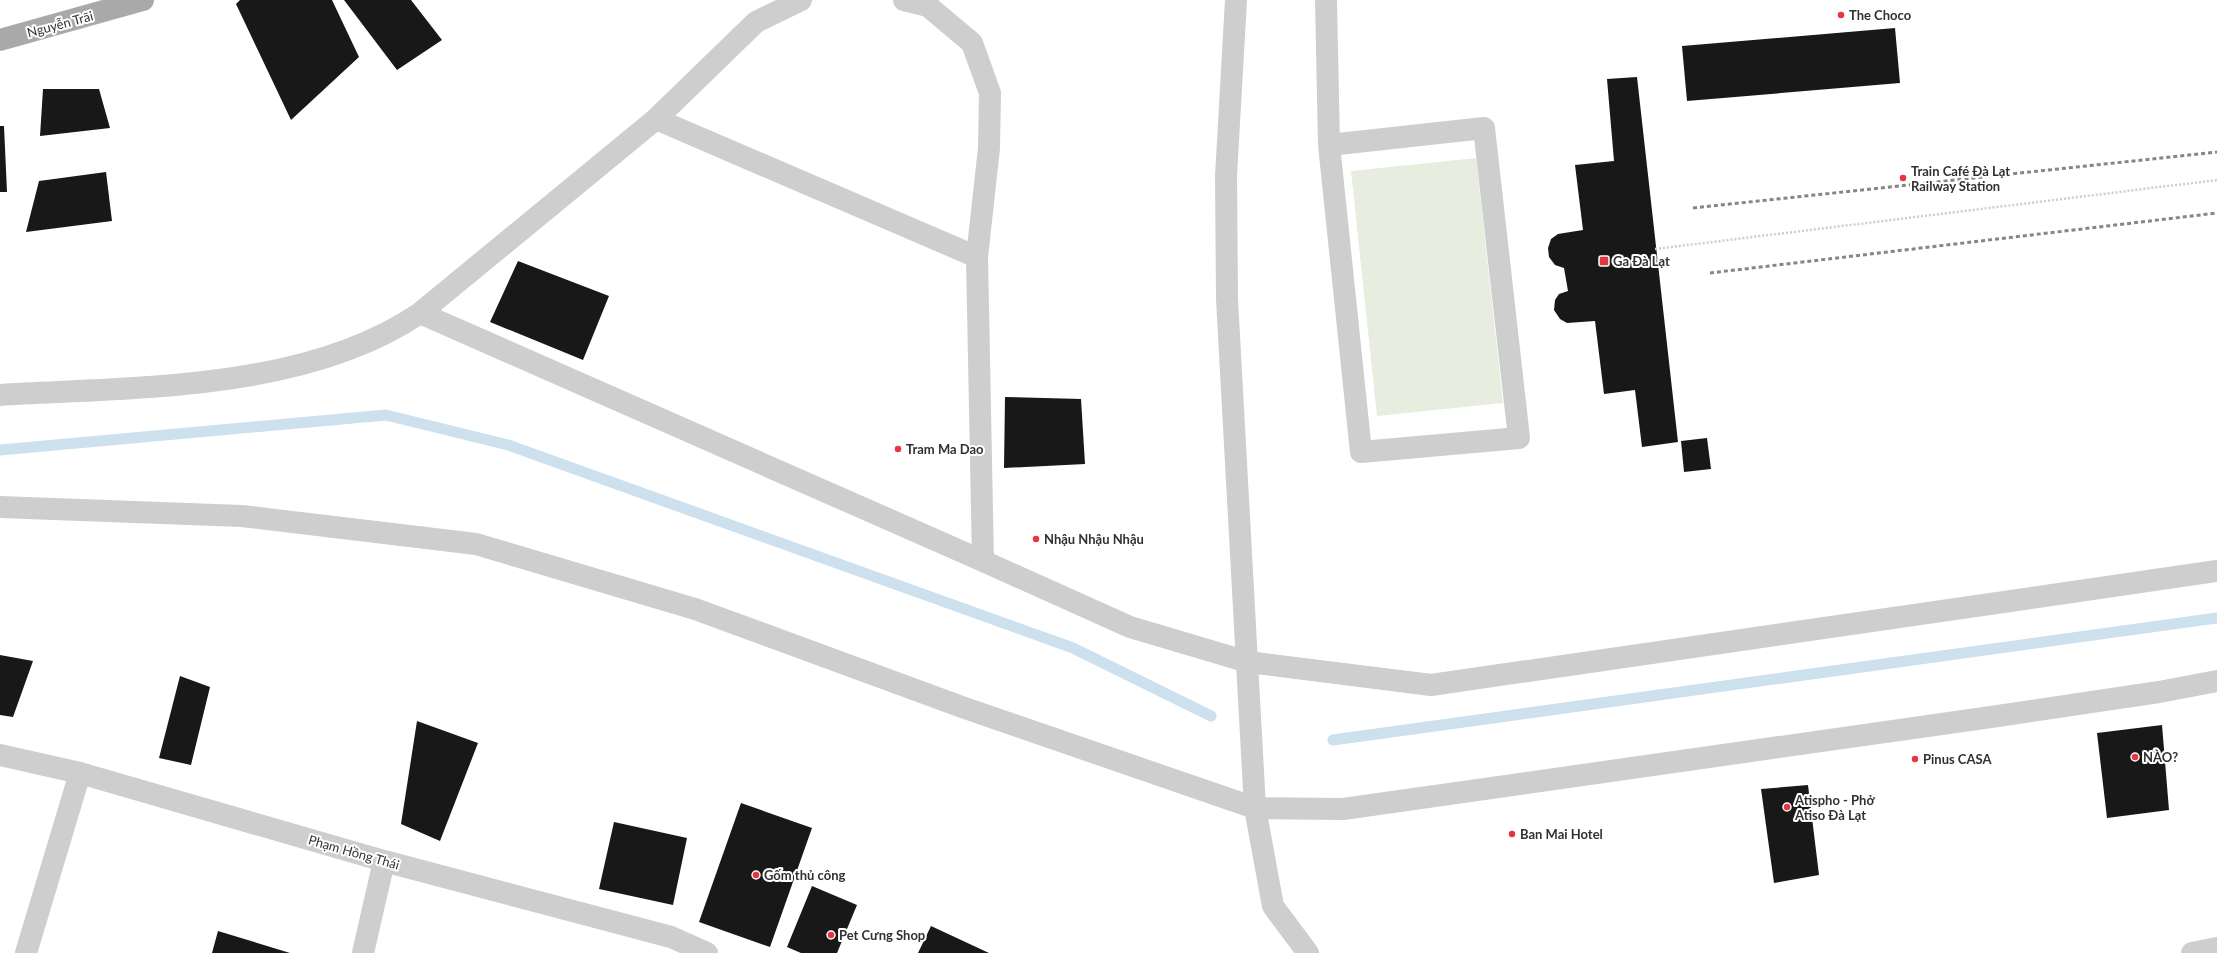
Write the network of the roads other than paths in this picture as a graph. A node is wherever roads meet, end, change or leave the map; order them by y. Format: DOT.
graph roads {
  1 [pos="143,0"];
  2 [pos="801,0"];
  3 [pos="904,0"];
  4 [pos="1236,0"];
  5 [pos="1326,0"];
  6 [pos="0,40"];
  7 [pos="656,119"];
  8 [pos="1329,144"];
  9 [pos="977,257"];
  10 [pos="420,313"];
  11 [pos="0,395"];
  12 [pos="0,507"];
  13 [pos="983,561"];
  14 [pos="2217,570"];
  15 [pos="1248,662"];
  16 [pos="2217,681"];
  17 [pos="0,755"];
  18 [pos="80,773"];
  19 [pos="1255,808"];
  20 [pos="384,861"];
  21 [pos="2217,948"];
  22 [pos="26,953"];
  23 [pos="363,953"];
  24 [pos="707,953"];
  25 [pos="1308,953"];
  26 [pos="2192,953"];
  1 -- 6 [label="main road, Nguyễn Trãi"];
  2 -- 7 [label="street"];
  3 -- 9 [label="street"];
  4 -- 15 [label="street"];
  5 -- 8 [label="street"];
  7 -- 9 [label="street"];
  7 -- 10 [label="street"];
  8 -- 8 [label="street"];
  9 -- 13 [label="street"];
  10 -- 11 [label="street"];
  10 -- 13 [label="street"];
  12 -- 19 [label="street"];
  13 -- 15 [label="street"];
  14 -- 15 [label="street"];
  15 -- 19 [label="street"];
  16 -- 19 [label="street"];
  17 -- 18 [label="street, Phạm Hồng Thái"];
  18 -- 20 [label="street, Phạm Hồng Thái"];
  18 -- 22 [label="street"];
  19 -- 25 [label="street"];
  20 -- 23 [label="street"];
  20 -- 24 [label="street, Phạm Hồng Thái"];
  21 -- 26 [label="street"];
}
